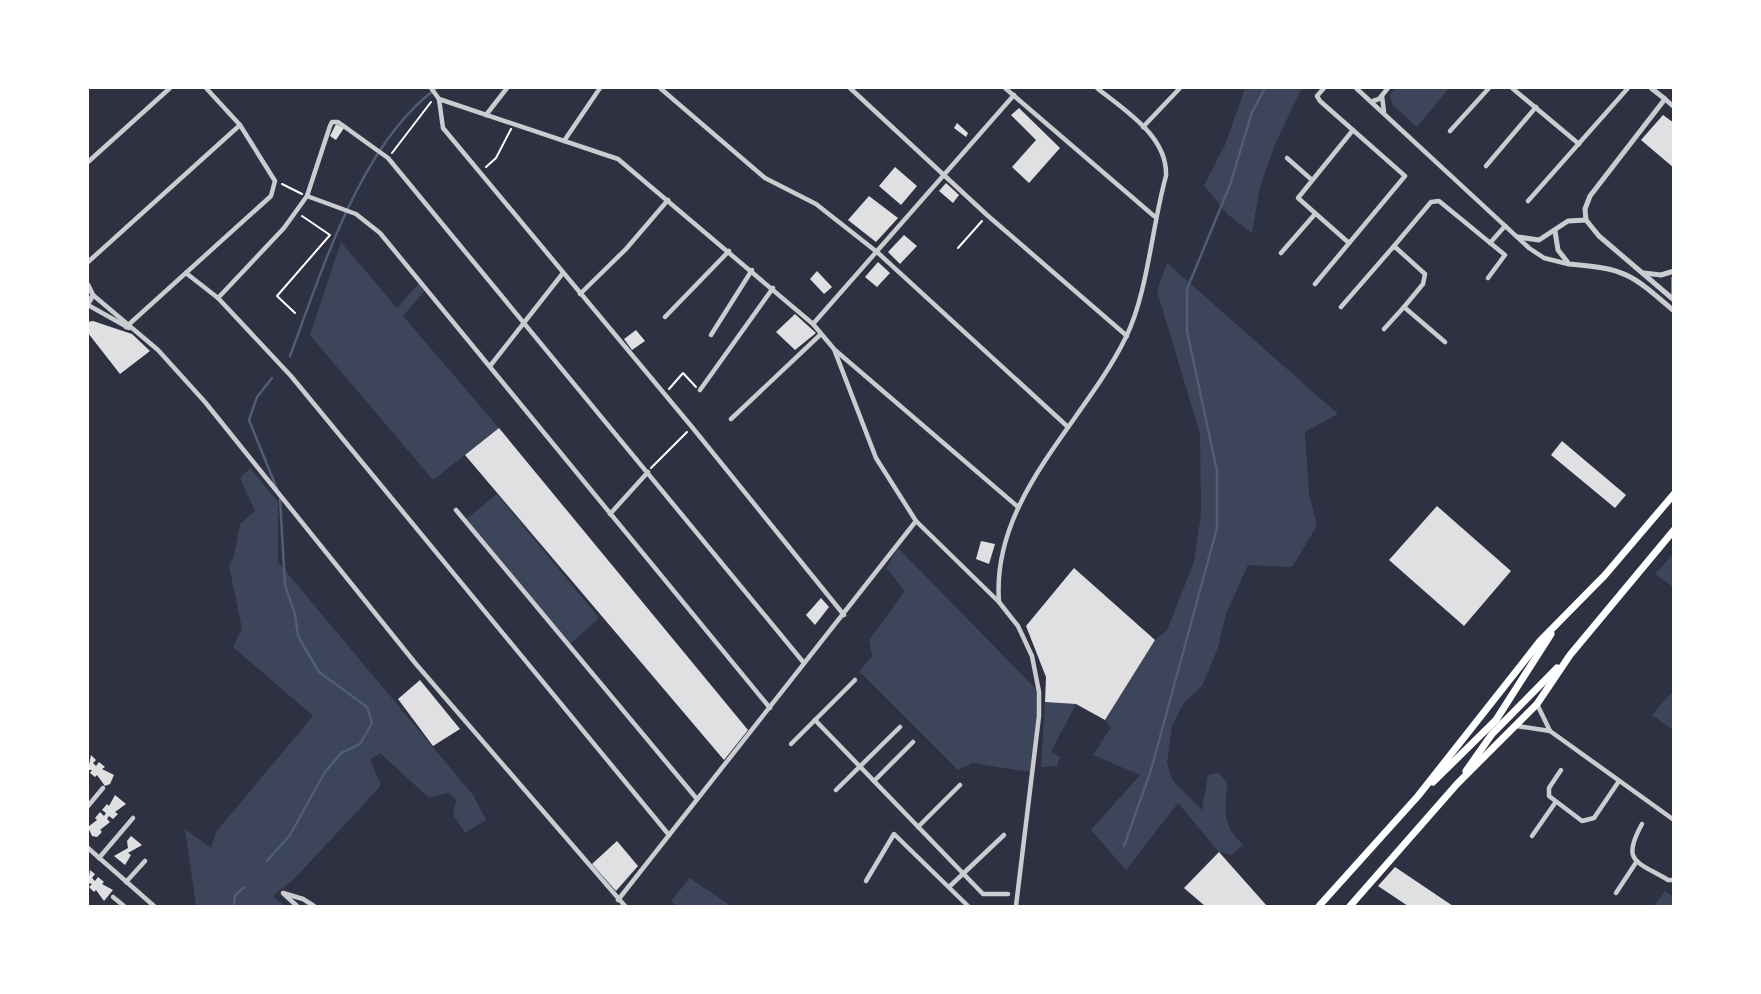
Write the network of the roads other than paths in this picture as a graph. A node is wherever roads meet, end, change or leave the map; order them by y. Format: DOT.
graph roads {
  1 [pos="170,88"];
  2 [pos="206,88"];
  3 [pos="431,88"];
  4 [pos="507,88"];
  5 [pos="600,88"];
  6 [pos="660,88"];
  7 [pos="850,88"];
  8 [pos="1005,88"];
  9 [pos="1097,88"];
  10 [pos="1180,88"];
  11 [pos="1324,88"];
  12 [pos="1356,88"];
  13 [pos="1388,88"];
  14 [pos="1489,88"];
  15 [pos="1513,88"];
  16 [pos="1628,88"];
  17 [pos="1651,88"];
  18 [pos="1014,96"];
  19 [pos="1382,96"];
  20 [pos="438,97"];
  21 [pos="1665,100"];
  22 [pos="1372,101"];
  23 [pos="1536,107"];
  24 [pos="1674,107"];
  25 [pos="486,115"];
  26 [pos="1388,117"];
  27 [pos="240,125"];
  28 [pos="1143,127"];
  29 [pos="1353,130"];
  30 [pos="1450,131"];
  31 [pos="564,141"];
  32 [pos="1579,145"];
  33 [pos="1287,159"];
  34 [pos="88,162"];
  35 [pos="1486,166"];
  36 [pos="945,176"];
  37 [pos="1312,180"];
  38 [pos="307,196"];
  39 [pos="668,200"];
  40 [pos="1528,201"];
  41 [pos="1315,214"];
  42 [pos="1154,215"];
  43 [pos="1586,220"];
  44 [pos="1505,226"];
  45 [pos="1555,231"];
  46 [pos="1518,237"];
  47 [pos="1349,243"];
  48 [pos="1490,243"];
  49 [pos="1394,246"];
  50 [pos="729,251"];
  51 [pos="877,252"];
  52 [pos="1281,253"];
  53 [pos="88,262"];
  54 [pos="1569,264"];
  55 [pos="751,270"];
  56 [pos="1674,271"];
  57 [pos="1641,272"];
  58 [pos="186,273"];
  59 [pos="563,273"];
  60 [pos="1488,278"];
  61 [pos="1674,278"];
  62 [pos="1315,284"];
  63 [pos="88,285"];
  64 [pos="774,288"];
  65 [pos="580,294"];
  66 [pos="93,295"];
  67 [pos="218,298"];
  68 [pos="1674,299"];
  69 [pos="88,304"];
  70 [pos="1341,307"];
  71 [pos="1404,307"];
  72 [pos="1674,311"];
  73 [pos="665,317"];
  74 [pos="526,321"];
  75 [pos="813,324"];
  76 [pos="127,325"];
  77 [pos="1384,329"];
  78 [pos="821,334"];
  79 [pos="711,335"];
  80 [pos="1127,336"];
  81 [pos="1445,342"];
  82 [pos="834,349"];
  83 [pos="490,366"];
  84 [pos="700,390"];
  85 [pos="732,419"];
  86 [pos="1068,427"];
  87 [pos="648,472"];
  88 [pos="1674,494"];
  89 [pos="1017,506"];
  90 [pos="456,510"];
  91 [pos="610,514"];
  92 [pos="916,522"];
  93 [pos="1674,530"];
  94 [pos="999,601"];
  95 [pos="844,615"];
  96 [pos="1555,627"];
  97 [pos="1570,655"];
  98 [pos="804,663"];
  99 [pos="855,680"];
  100 [pos="1536,704"];
  101 [pos="770,708"];
  102 [pos="815,720"];
  103 [pos="1517,726"];
  104 [pos="900,727"];
  105 [pos="1550,732"];
  106 [pos="913,741"];
  107 [pos="791,744"];
  108 [pos="860,767"];
  109 [pos="1561,770"];
  110 [pos="874,781"];
  111 [pos="1619,781"];
  112 [pos="1457,783"];
  113 [pos="960,785"];
  114 [pos="103,788"];
  115 [pos="836,790"];
  116 [pos="1418,796"];
  117 [pos="697,799"];
  118 [pos="1555,803"];
  119 [pos="88,806"];
  120 [pos="133,818"];
  121 [pos="1674,820"];
  122 [pos="1642,824"];
  123 [pos="918,827"];
  124 [pos="669,835"];
  125 [pos="1004,835"];
  126 [pos="1532,836"];
  127 [pos="88,848"];
  128 [pos="99,858"];
  129 [pos="145,861"];
  130 [pos="1637,861"];
  131 [pos="963,874"];
  132 [pos="1674,880"];
  133 [pos="866,881"];
  134 [pos="127,882"];
  135 [pos="950,887"];
  136 [pos="1616,893"];
  137 [pos="1008,894"];
  138 [pos="113,897"];
  139 [pos="618,901"];
  140 [pos="124,906"];
  141 [pos="154,906"];
  142 [pos="297,906"];
  143 [pos="314,906"];
  144 [pos="625,906"];
  145 [pos="968,906"];
  146 [pos="1016,906"];
  147 [pos="1319,906"];
  148 [pos="1350,906"];
  1 -- 34 [label="street"];
  2 -- 27 [label="street"];
  3 -- 20 [label="street"];
  4 -- 25 [label="street"];
  5 -- 31 [label="street"];
  6 -- 51 [label="street"];
  7 -- 36 [label="street"];
  8 -- 18 [label="street"];
  9 -- 28 [label="street"];
  10 -- 28 [label="street"];
  11 -- 29 [label="street"];
  12 -- 22 [label="street"];
  13 -- 19 [label="street"];
  14 -- 30 [label="street"];
  15 -- 23 [label="street"];
  16 -- 32 [label="street"];
  17 -- 21 [label="street"];
  18 -- 36 [label="street"];
  18 -- 42 [label="street"];
  19 -- 22 [label="street"];
  19 -- 26 [label="street"];
  20 -- 25 [label="street"];
  20 -- 59 [label="street"];
  21 -- 24 [label="street"];
  21 -- 43 [label="street"];
  22 -- 26 [label="street"];
  23 -- 32 [label="street"];
  23 -- 35 [label="street"];
  25 -- 31 [label="street"];
  26 -- 44 [label="street"];
  27 -- 53 [label="street"];
  27 -- 58 [label="street"];
  28 -- 42 [label="street"];
  29 -- 37 [label="street"];
  29 -- 47 [label="street"];
  31 -- 39 [label="street"];
  32 -- 40 [label="street"];
  33 -- 37 [label="street"];
  36 -- 51 [label="street"];
  36 -- 80 [label="street"];
  37 -- 41 [label="street"];
  38 -- 67 [label="street"];
  38 -- 74 [label="street"];
  38 -- 83 [label="street"];
  39 -- 50 [label="street"];
  39 -- 65 [label="street"];
  41 -- 47 [label="street"];
  41 -- 52 [label="street"];
  42 -- 80 [label="street"];
  43 -- 45 [label="street"];
  43 -- 57 [label="street"];
  44 -- 46 [label="street"];
  44 -- 48 [label="street"];
  45 -- 46 [label="street"];
  45 -- 54 [label="street"];
  46 -- 54 [label="street"];
  47 -- 62 [label="street"];
  48 -- 49 [label="street"];
  48 -- 60 [label="street"];
  49 -- 70 [label="street"];
  49 -- 71 [label="street"];
  50 -- 55 [label="street"];
  50 -- 73 [label="street"];
  51 -- 75 [label="street"];
  51 -- 86 [label="street"];
  54 -- 72 [label="street"];
  55 -- 64 [label="street"];
  55 -- 79 [label="street"];
  56 -- 57 [label="street"];
  57 -- 68 [label="street"];
  58 -- 67 [label="street"];
  58 -- 76 [label="street"];
  59 -- 65 [label="street"];
  59 -- 74 [label="street"];
  61 -- 68 [label="street"];
  63 -- 66 [label="street"];
  64 -- 75 [label="street"];
  64 -- 84 [label="street"];
  65 -- 95 [label="street"];
  66 -- 69 [label="street"];
  66 -- 76 [label="street"];
  67 -- 124 [label="street"];
  69 -- 76 [label="street"];
  71 -- 77 [label="street"];
  71 -- 81 [label="street"];
  74 -- 83 [label="street"];
  74 -- 87 [label="street"];
  75 -- 78 [label="street"];
  76 -- 139 [label="street"];
  78 -- 82 [label="street"];
  78 -- 85 [label="street"];
  80 -- 86 [label="street"];
  82 -- 89 [label="street"];
  82 -- 92 [label="street"];
  83 -- 91 [label="street"];
  86 -- 89 [label="street"];
  87 -- 91 [label="street"];
  87 -- 98 [label="street"];
  88 -- 96 [label="highway"];
  89 -- 94 [label="street"];
  90 -- 117 [label="street"];
  91 -- 101 [label="street"];
  92 -- 94 [label="street"];
  92 -- 95 [label="street"];
  93 -- 97 [label="highway"];
  94 -- 146 [label="street"];
  95 -- 98 [label="street"];
  96 -- 116 [label="highway"];
  96 -- 116 [label="highway"];
  97 -- 100 [label="highway"];
  97 -- 112 [label="highway"];
  98 -- 101 [label="street"];
  99 -- 102 [label="street"];
  100 -- 103 [label="highway"];
  100 -- 105 [label="street"];
  101 -- 117 [label="street"];
  102 -- 107 [label="street"];
  102 -- 108 [label="street"];
  103 -- 105 [label="street"];
  103 -- 112 [label="highway"];
  104 -- 108 [label="street"];
  105 -- 111 [label="street"];
  106 -- 110 [label="street"];
  108 -- 110 [label="street"];
  108 -- 115 [label="street"];
  109 -- 118 [label="street"];
  110 -- 123 [label="street"];
  111 -- 118 [label="street"];
  111 -- 121 [label="street"];
  112 -- 148 [label="highway"];
  113 -- 123 [label="street"];
  114 -- 119 [label="street"];
  116 -- 147 [label="highway"];
  117 -- 124 [label="street"];
  118 -- 126 [label="street"];
  120 -- 128 [label="street"];
  122 -- 130 [label="street"];
  123 -- 131 [label="street"];
  124 -- 139 [label="street"];
  125 -- 131 [label="street"];
  127 -- 128 [label="street"];
  128 -- 134 [label="street"];
  129 -- 134 [label="street"];
  130 -- 132 [label="street"];
  130 -- 136 [label="street"];
  131 -- 135 [label="street"];
  131 -- 137 [label="street"];
  133 -- 135 [label="street"];
  134 -- 141 [label="street"];
  135 -- 145 [label="street"];
  138 -- 140 [label="street"];
  139 -- 144 [label="street"];
  142 -- 143 [label="street"];
}
